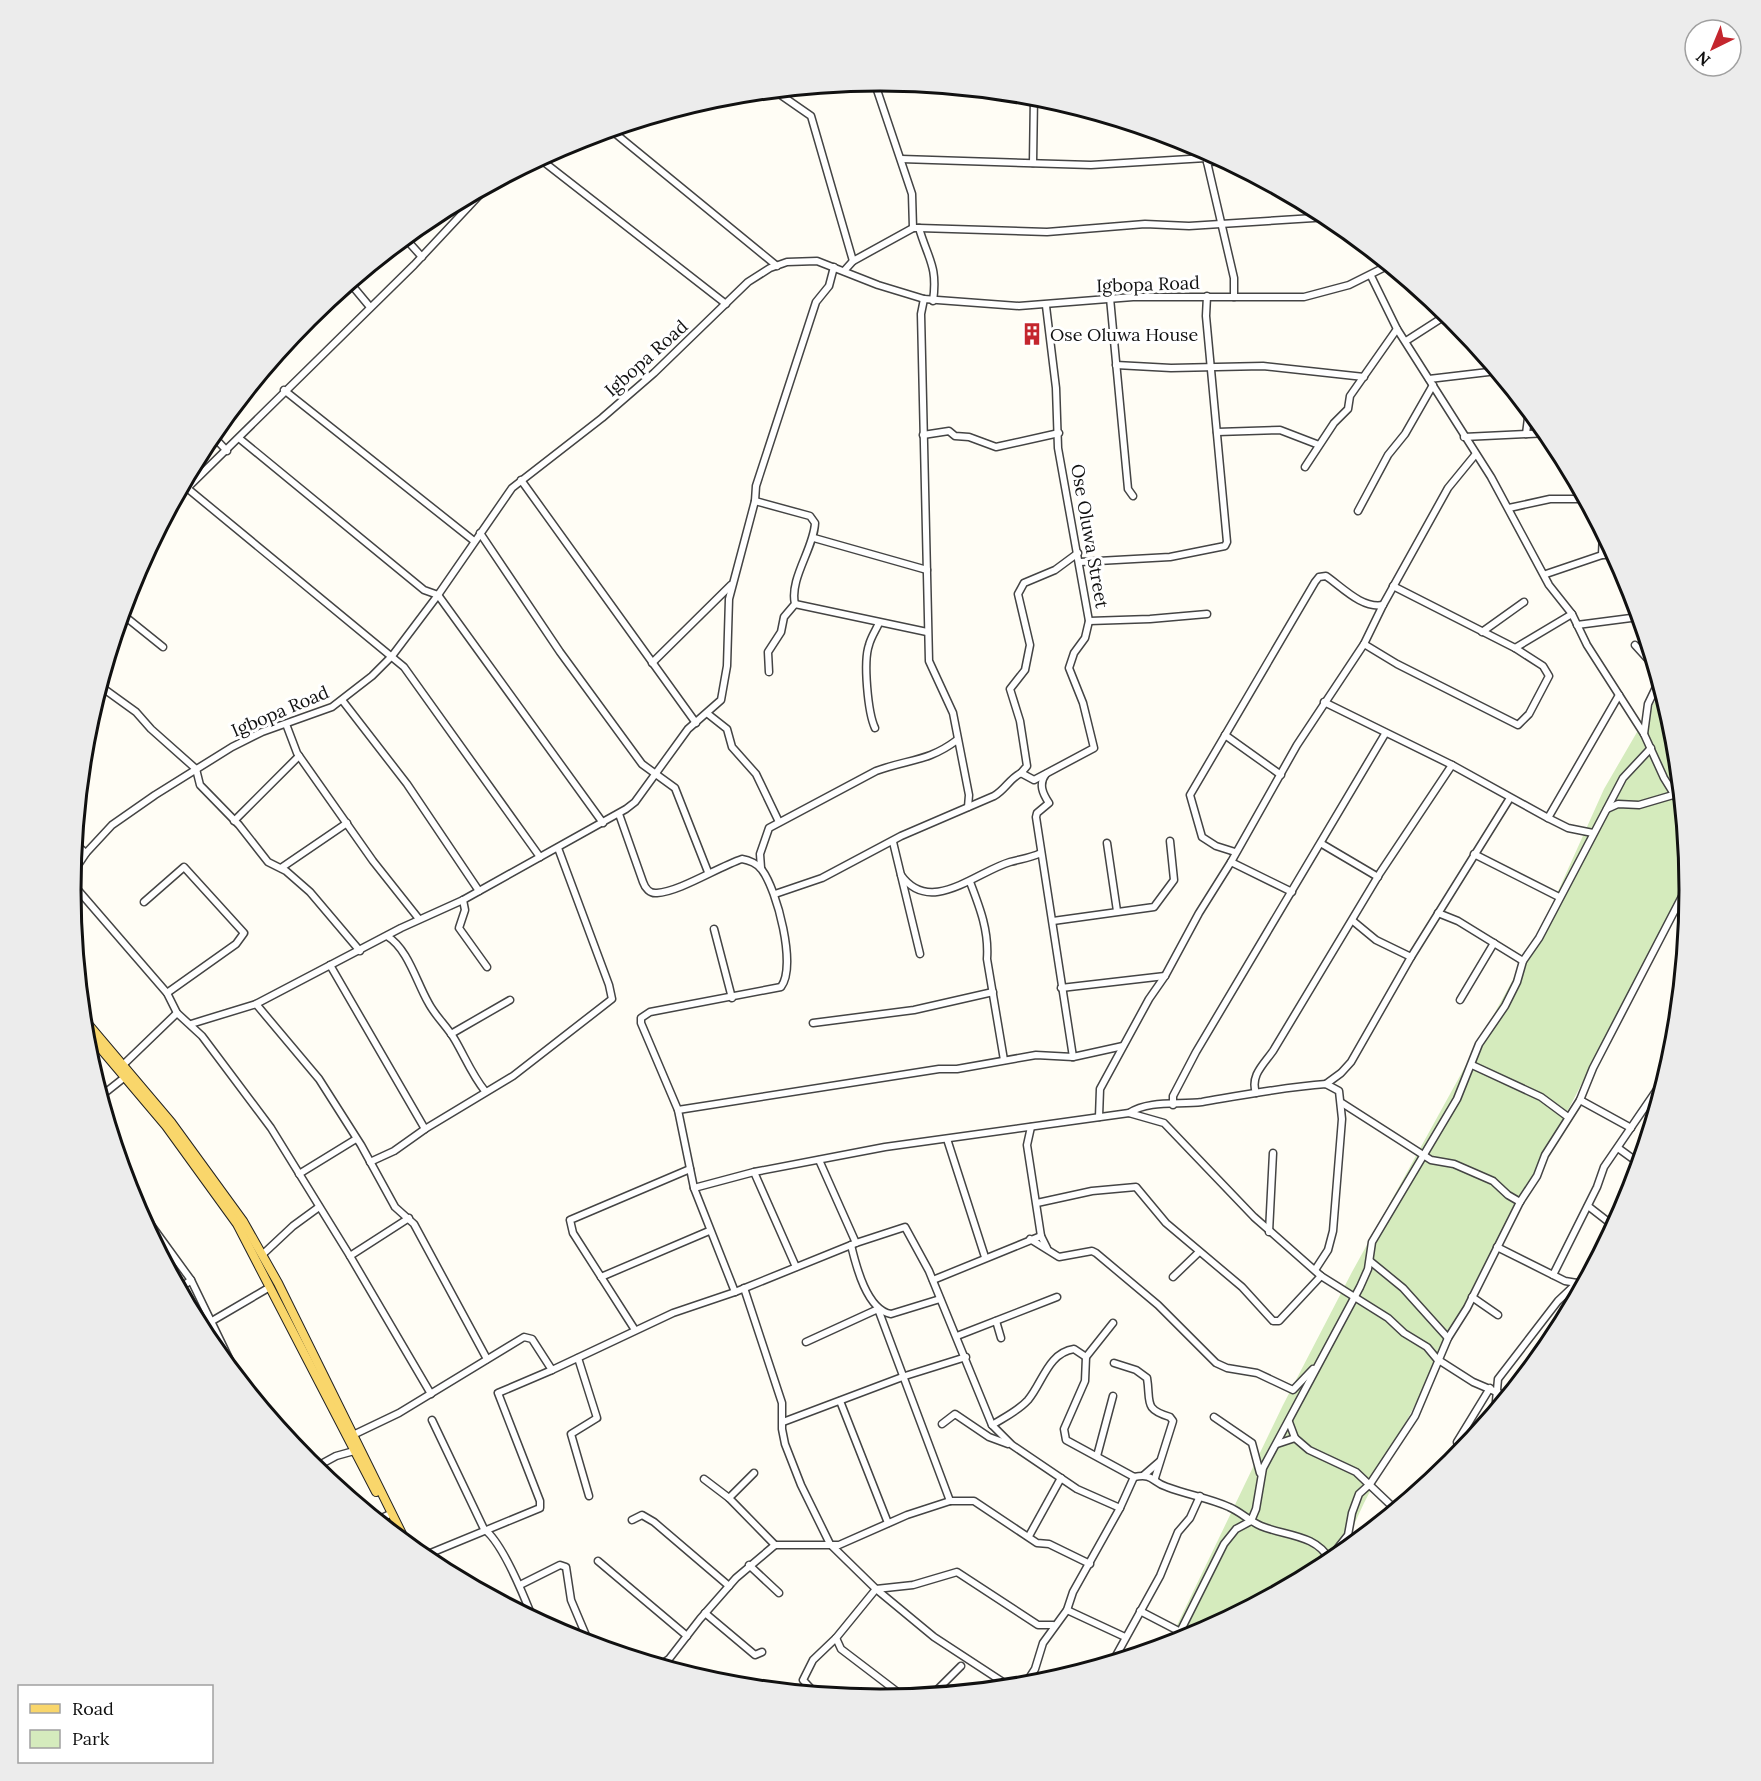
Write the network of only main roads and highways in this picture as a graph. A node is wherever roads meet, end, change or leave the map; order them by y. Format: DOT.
graph roads {
  1 [pos="94,1030"];
  2 [pos="95,1042"];
  3 [pos="392,1524"];
  4 [pos="400,1529"];
  1 -- 4 [label="main road"];
  2 -- 3 [label="main road"];
}
